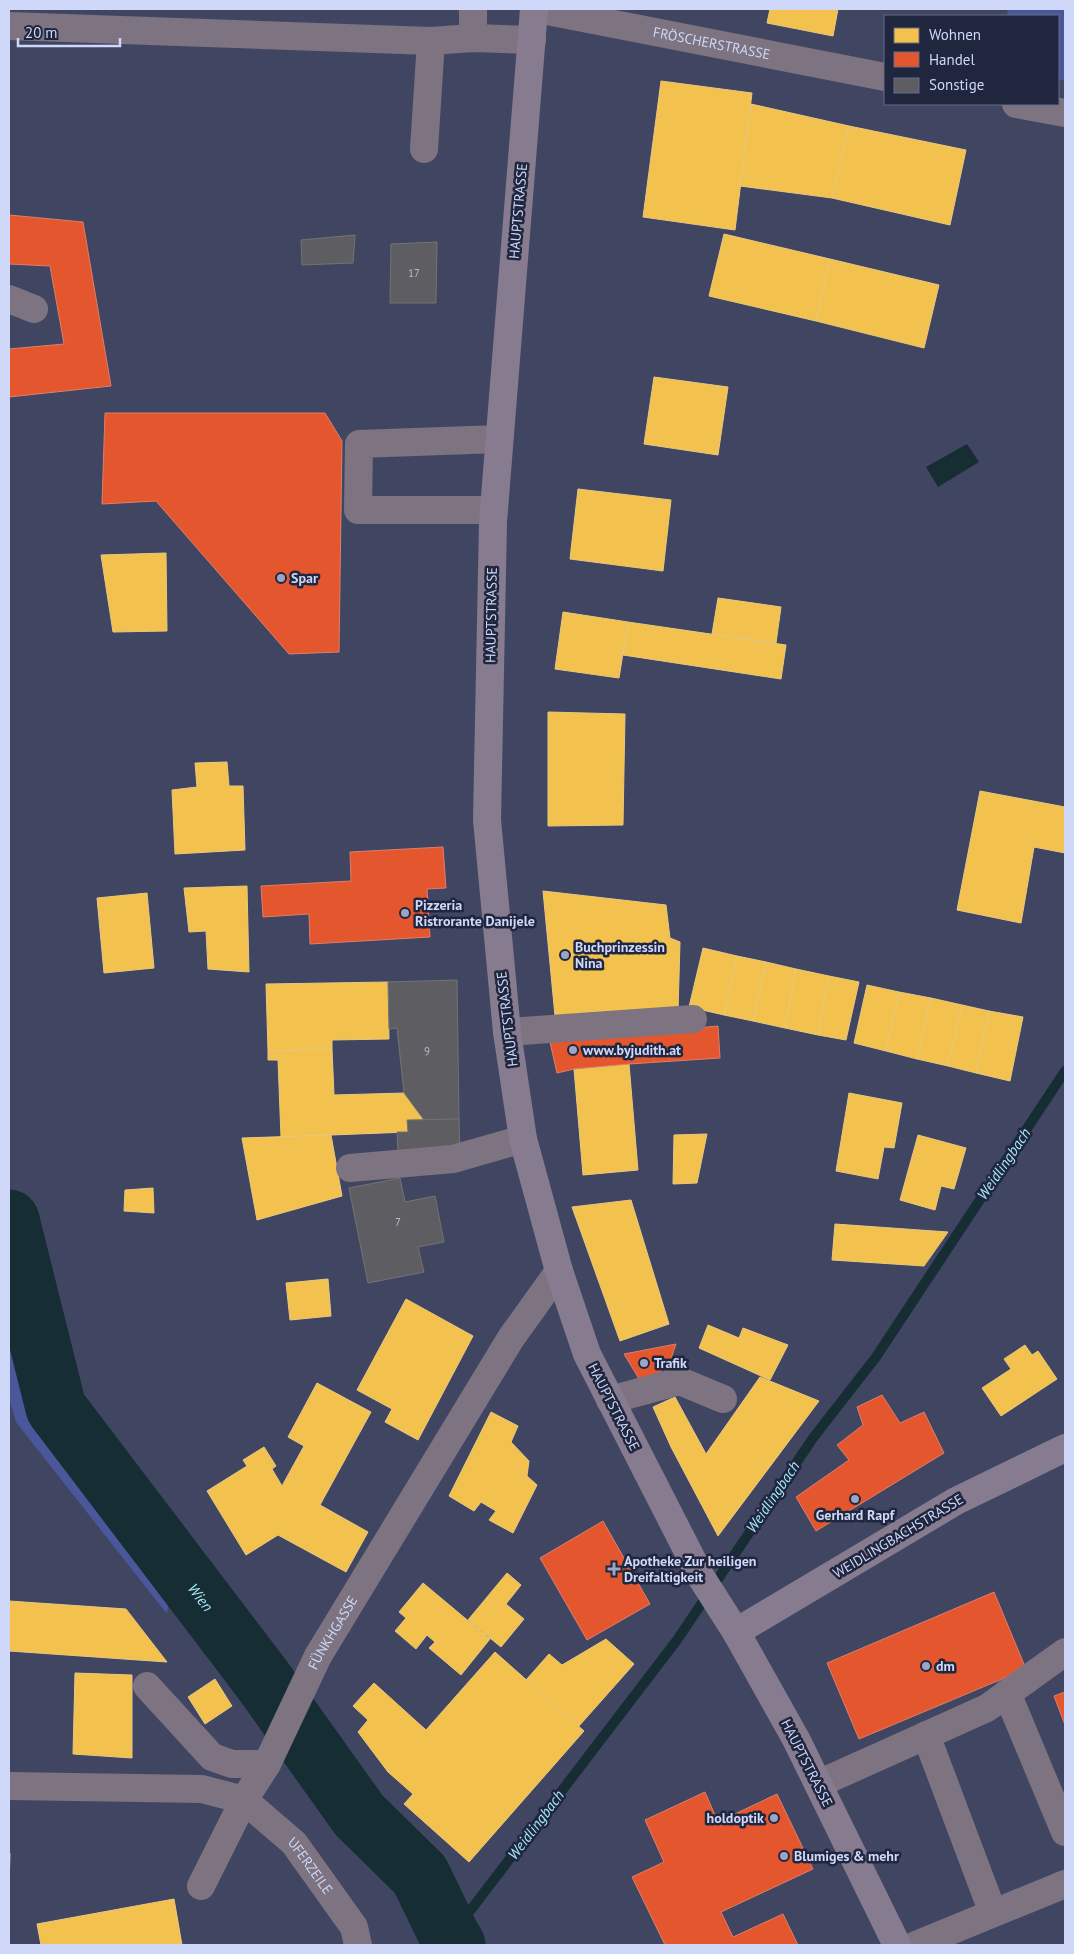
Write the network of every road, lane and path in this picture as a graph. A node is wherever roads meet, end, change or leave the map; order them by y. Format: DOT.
graph roads {
  1 [pos="473,9"];
  2 [pos="535,9"];
  3 [pos="9,26"];
  4 [pos="473,38"];
  5 [pos="532,40"];
  6 [pos="431,41"];
  7 [pos="884,77"];
  8 [pos="1021,105"];
  9 [pos="1065,113"];
  10 [pos="424,149"];
  11 [pos="9,299"];
  12 [pos="34,309"];
  13 [pos="499,439"];
  14 [pos="494,510"];
  15 [pos="693,1019"];
  16 [pos="506,1032"];
  17 [pos="523,1139"];
  18 [pos="350,1168"];
  19 [pos="559,1271"];
  20 [pos="723,1399"];
  21 [pos="610,1400"];
  22 [pos="1064,1451"];
  23 [pos="736,1632"];
  24 [pos="1065,1652"];
  25 [pos="147,1686"];
  26 [pos="1007,1693"];
  27 [pos="926,1735"];
  28 [pos="267,1764"];
  29 [pos="818,1784"];
  30 [pos="9,1786"];
  31 [pos="244,1800"];
  32 [pos="1065,1832"];
  33 [pos="1065,1884"];
  34 [pos="201,1886"];
  35 [pos="993,1913"];
  36 [pos="358,1945"];
  37 [pos="897,1945"];
  38 [pos="916,1945"];
  1 -- 4 [label="street"];
  2 -- 5 [label="main road, HAUPTSTRASSE"];
  2 -- 7 [label="street, FRÖSCHERSTRASSE"];
  3 -- 6 [label="street"];
  4 -- 5 [label="street"];
  4 -- 6 [label="street"];
  5 -- 13 [label="main road, HAUPTSTRASSE"];
  6 -- 10 [label="street"];
  8 -- 9 [label="street"];
  11 -- 12 [label="street"];
  13 -- 14 [label="main road, HAUPTSTRASSE"];
  13 -- 14 [label="street"];
  14 -- 16 [label="main road, HAUPTSTRASSE"];
  15 -- 16 [label="street"];
  16 -- 17 [label="main road, HAUPTSTRASSE"];
  17 -- 18 [label="street"];
  17 -- 19 [label="main road, HAUPTSTRASSE"];
  19 -- 21 [label="main road, HAUPTSTRASSE"];
  19 -- 28 [label="street, FÜNKHGASSE"];
  20 -- 21 [label="street"];
  21 -- 23 [label="main road, HAUPTSTRASSE"];
  22 -- 23 [label="main road, WEIDLINGBACHSTRASSE"];
  23 -- 29 [label="main road, HAUPTSTRASSE"];
  24 -- 26 [label="street"];
  25 -- 28 [label="street"];
  26 -- 27 [label="street"];
  26 -- 32 [label="street"];
  27 -- 29 [label="street"];
  27 -- 35 [label="street"];
  28 -- 31 [label="street, FÜNKHGASSE"];
  29 -- 37 [label="main road, HAUPTSTRASSE"];
  30 -- 31 [label="street"];
  31 -- 34 [label="street, FÜNKHGASSE"];
  31 -- 36 [label="street, UFERZEILE"];
  33 -- 35 [label="street"];
  35 -- 38 [label="street"];
}
